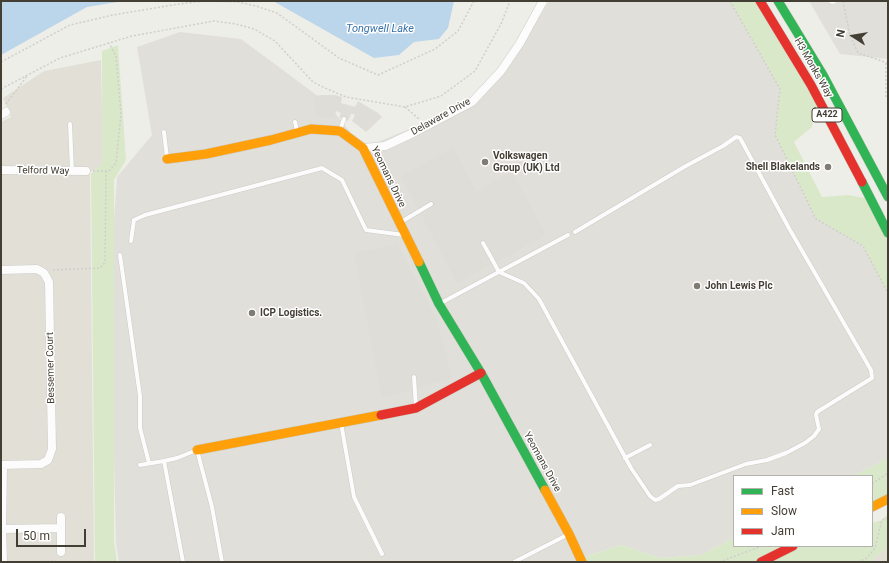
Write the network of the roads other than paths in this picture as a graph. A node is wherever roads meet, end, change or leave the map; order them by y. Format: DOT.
graph roads {
  1 [pos="543,1"];
  2 [pos="760,1"];
  3 [pos="778,1"];
  4 [pos="830,1"];
  5 [pos="835,1"];
  6 [pos="344,119"];
  7 [pos="295,122"];
  8 [pos="70,124"];
  9 [pos="340,131"];
  10 [pos="164,132"];
  11 [pos="297,133"];
  12 [pos="363,148"];
  13 [pos="167,159"];
  14 [pos="1,170"];
  15 [pos="72,171"];
  16 [pos="86,171"];
  17 [pos="888,197"];
  18 [pos="431,204"];
  19 [pos="398,223"];
  20 [pos="575,232"];
  21 [pos="888,233"];
  22 [pos="404,235"];
  23 [pos="568,236"];
  24 [pos="130,241"];
  25 [pos="483,243"];
  26 [pos="120,255"];
  27 [pos="1,270"];
  28 [pos="499,272"];
  29 [pos="438,304"];
  30 [pos="481,374"];
  31 [pos="414,377"];
  32 [pos="416,408"];
  33 [pos="341,423"];
  34 [pos="650,445"];
  35 [pos="197,450"];
  36 [pos="625,458"];
  37 [pos="164,461"];
  38 [pos="149,463"];
  39 [pos="140,465"];
  40 [pos="2,466"];
  41 [pos="888,499"];
  42 [pos="873,506"];
  43 [pos="61,517"];
  44 [pos="60,528"];
  45 [pos="2,529"];
  46 [pos="569,534"];
  47 [pos="791,547"];
  48 [pos="61,552"];
  49 [pos="382,554"];
  50 [pos="2,562"];
  51 [pos="183,562"];
  52 [pos="222,562"];
  53 [pos="514,562"];
  54 [pos="582,562"];
  55 [pos="761,562"];
  1 -- 12 [label="street, Delaware Drive"];
  2 -- 21 [label="street, H3 Monks Way / A422"];
  3 -- 17 [label="street, H3 Monks Way / A422"];
  4 -- 5 [label="lane"];
  6 -- 9 [label="lane"];
  7 -- 11 [label="lane"];
  8 -- 15 [label="lane"];
  9 -- 11 [label="street"];
  9 -- 12 [label="street, Yeomans Drive"];
  10 -- 13 [label="lane"];
  11 -- 13 [label="street"];
  12 -- 19 [label="street, Yeomans Drive"];
  14 -- 15 [label="street, Telford Way"];
  15 -- 16 [label="street, Telford Way"];
  18 -- 19 [label="lane"];
  19 -- 22 [label="street, Yeomans Drive"];
  20 -- 36 [label="lane"];
  22 -- 24 [label="lane"];
  22 -- 29 [label="street, Yeomans Drive"];
  23 -- 28 [label="lane"];
  25 -- 28 [label="lane"];
  26 -- 38 [label="lane"];
  27 -- 40 [label="street, Bessemer Court"];
  28 -- 29 [label="lane"];
  28 -- 36 [label="lane"];
  29 -- 30 [label="street, Yeomans Drive"];
  30 -- 32 [label="street"];
  30 -- 46 [label="street, Yeomans Drive"];
  31 -- 32 [label="lane"];
  32 -- 33 [label="street"];
  33 -- 35 [label="street"];
  33 -- 49 [label="lane"];
  34 -- 36 [label="lane"];
  35 -- 37 [label="lane"];
  35 -- 52 [label="lane"];
  37 -- 38 [label="lane"];
  37 -- 51 [label="lane"];
  38 -- 39 [label="lane"];
  40 -- 45 [label="street"];
  41 -- 42 [label="street"];
  43 -- 44 [label="street"];
  44 -- 45 [label="street"];
  44 -- 48 [label="street"];
  45 -- 50 [label="street"];
  46 -- 53 [label="lane"];
  46 -- 54 [label="street, Yeomans Drive"];
  47 -- 55 [label="street"];
}
